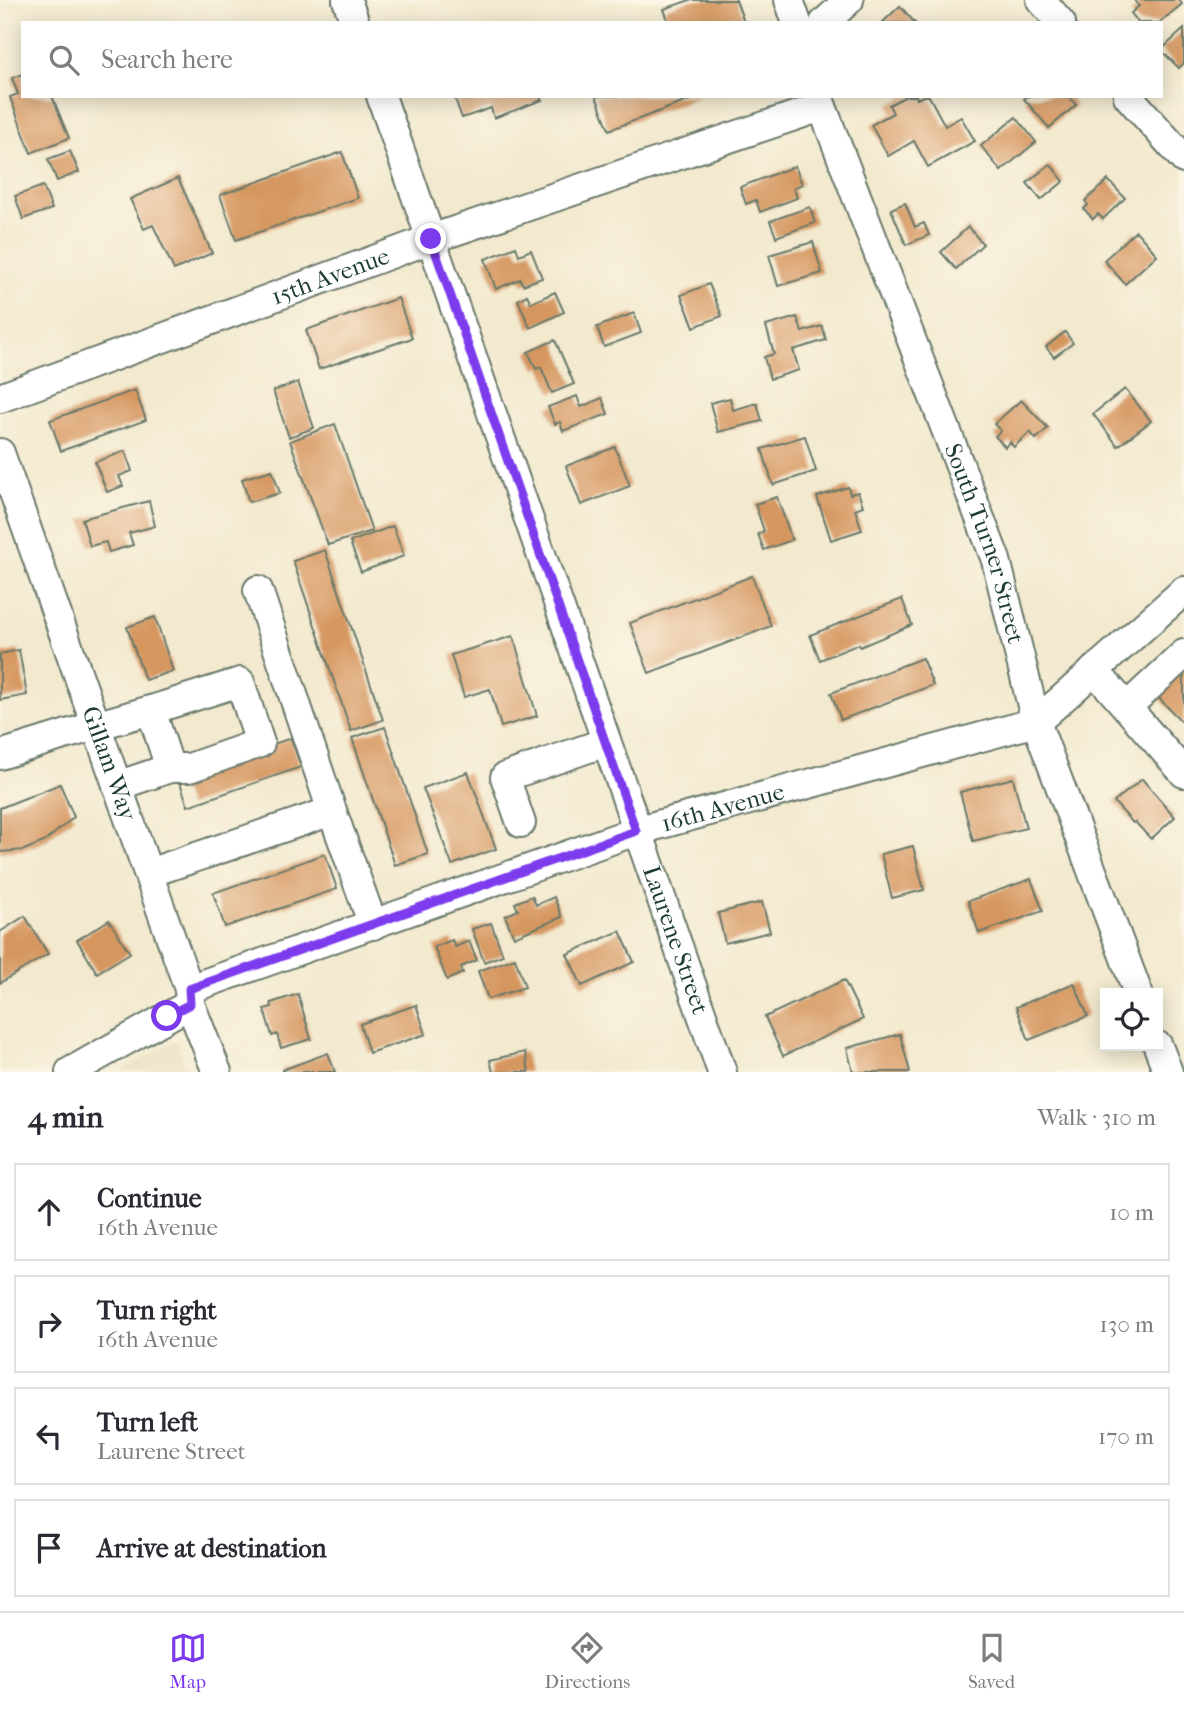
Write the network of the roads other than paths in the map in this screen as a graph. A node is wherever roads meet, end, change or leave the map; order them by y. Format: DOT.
graph roads {
  1 [pos="347,0"];
  2 [pos="789,0"];
  3 [pos="849,0"];
  4 [pos="1041,0"];
  5 [pos="354,21"];
  6 [pos="796,21"];
  7 [pos="826,21"];
  8 [pos="1060,21"];
  9 [pos="382,98"];
  10 [pos="1130,98"];
  11 [pos="820,102"];
  12 [pos="1184,159"];
  13 [pos="431,239"];
  14 [pos="0,398"];
  15 [pos="0,453"];
  16 [pos="258,590"];
  17 [pos="1180,604"];
  18 [pos="1184,654"];
  19 [pos="1094,670"];
  20 [pos="1126,708"];
  21 [pos="151,710"];
  22 [pos="1036,722"];
  23 [pos="96,726"];
  24 [pos="606,742"];
  25 [pos="0,755"];
  26 [pos="170,768"];
  27 [pos="1184,773"];
  28 [pos="117,786"];
  29 [pos="332,811"];
  30 [pos="522,823"];
  31 [pos="636,831"];
  32 [pos="149,873"];
  33 [pos="373,925"];
  34 [pos="1136,988"];
  35 [pos="189,996"];
  36 [pos="1160,1051"];
  37 [pos="70,1072"];
  38 [pos="217,1072"];
  39 [pos="722,1072"];
  40 [pos="1168,1072"];
  1 -- 5 [label="street"];
  2 -- 6 [label="street"];
  3 -- 7 [label="street"];
  4 -- 8 [label="street"];
  9 -- 13 [label="street, Laurene Street"];
  10 -- 12 [label="street"];
  11 -- 13 [label="street, 15th Avenue"];
  11 -- 22 [label="street, South Turner Street"];
  13 -- 14 [label="street, 15th Avenue"];
  13 -- 24 [label="street, Laurene Street"];
  15 -- 23 [label="street, Gillam Way"];
  16 -- 29 [label="street"];
  17 -- 19 [label="street, 16th Avenue"];
  18 -- 20 [label="street"];
  19 -- 20 [label="street"];
  19 -- 22 [label="street, 16th Avenue"];
  20 -- 27 [label="street"];
  21 -- 23 [label="street"];
  21 -- 26 [label="street"];
  21 -- 26 [label="street"];
  22 -- 31 [label="street, 16th Avenue"];
  22 -- 34 [label="street, South Turner Street"];
  23 -- 25 [label="street"];
  23 -- 28 [label="street, Gillam Way"];
  24 -- 30 [label="street"];
  24 -- 31 [label="street, Laurene Street"];
  26 -- 28 [label="street"];
  28 -- 32 [label="street, Gillam Way"];
  29 -- 32 [label="street"];
  29 -- 33 [label="street"];
  31 -- 33 [label="street, 16th Avenue"];
  31 -- 39 [label="street, Laurene Street"];
  32 -- 35 [label="street, Gillam Way"];
  33 -- 35 [label="street, 16th Avenue"];
  35 -- 37 [label="street, 16th Avenue"];
  35 -- 38 [label="street, Gillam Way"];
  36 -- 40 [label="street"];
}
